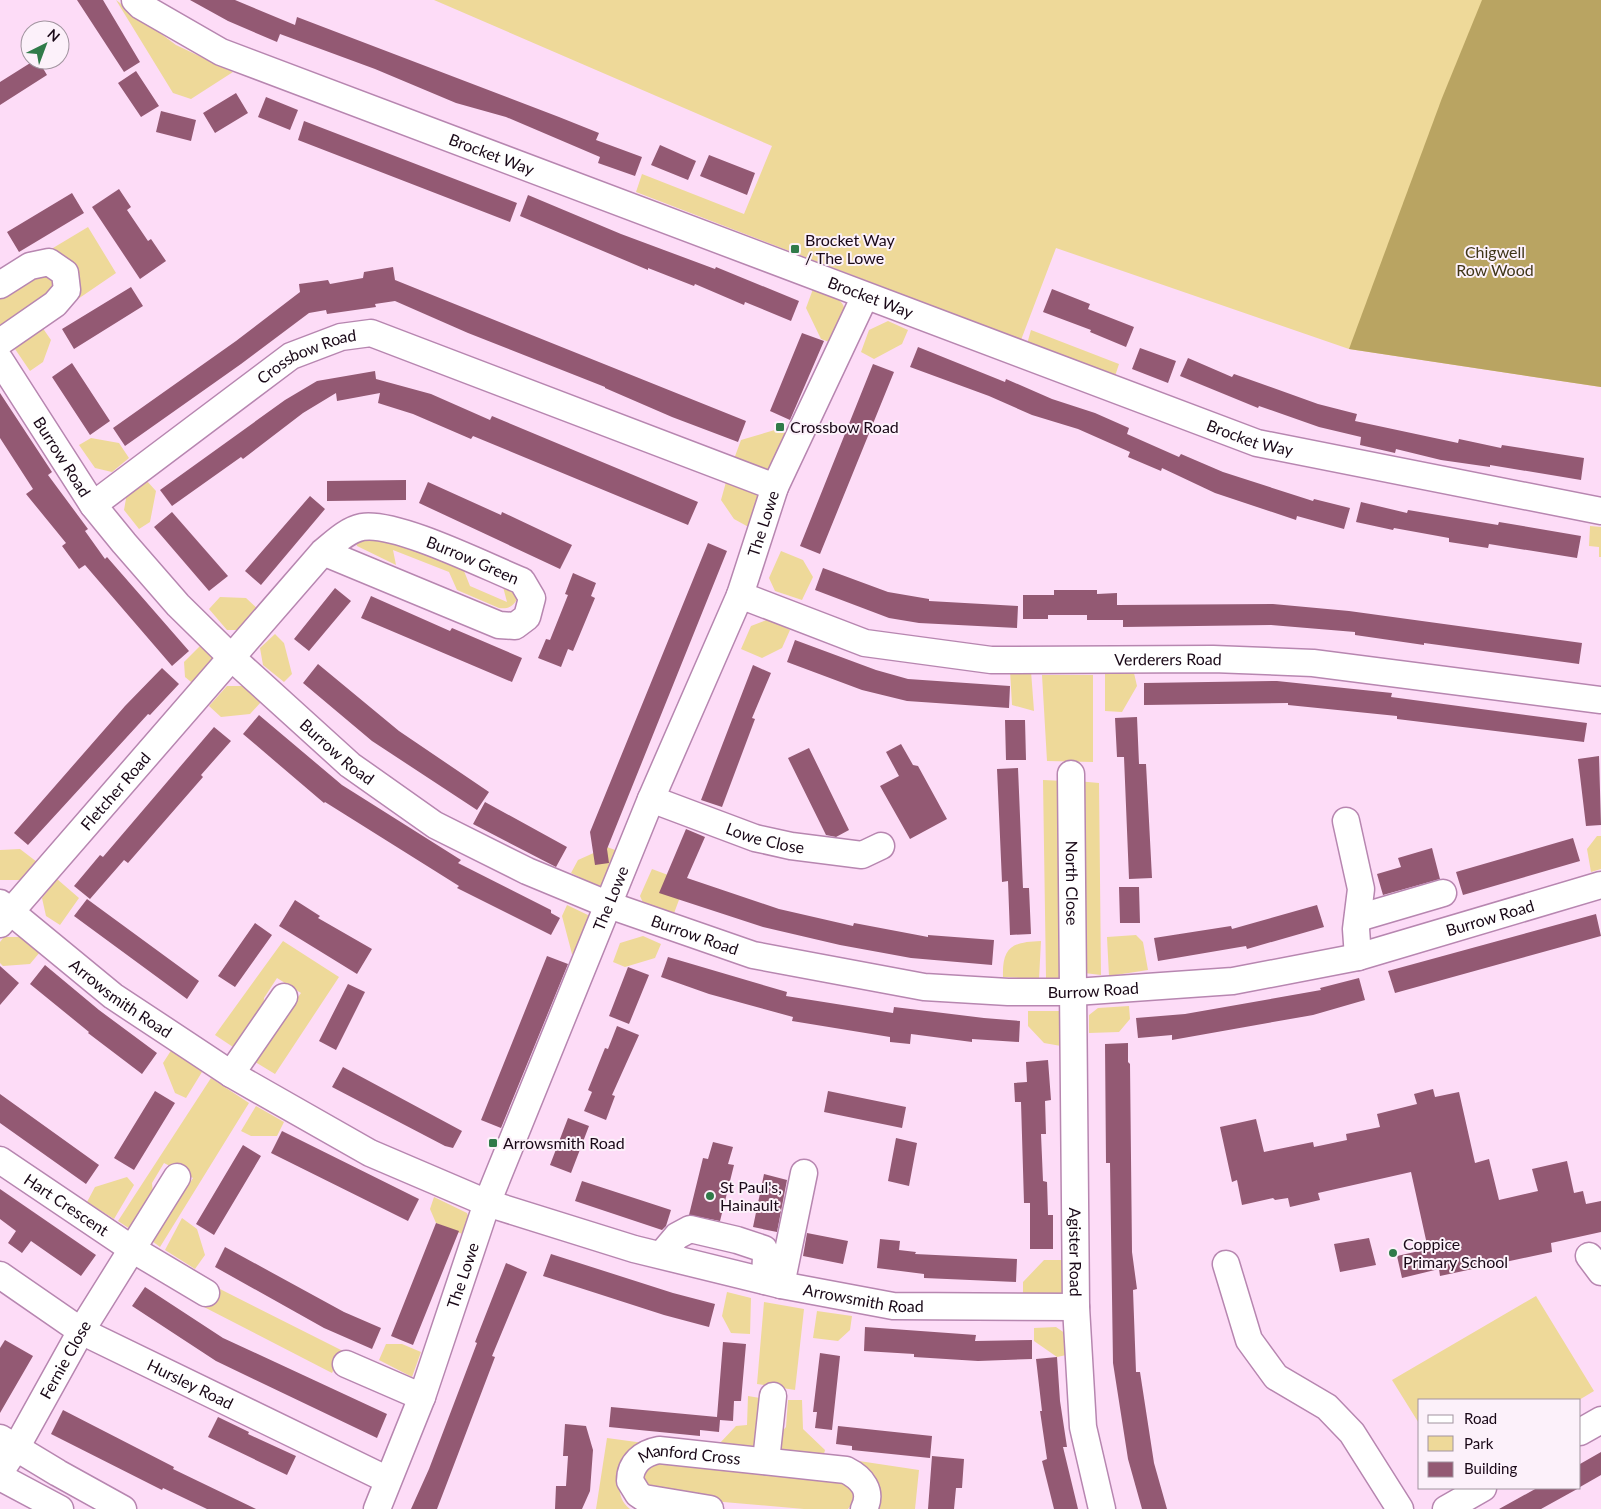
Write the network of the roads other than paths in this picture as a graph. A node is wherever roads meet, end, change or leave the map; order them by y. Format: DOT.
graph roads {
  1 [pos="135,0"];
  2 [pos="0,285"];
  3 [pos="865,296"];
  4 [pos="0,342"];
  5 [pos="0,360"];
  6 [pos="775,487"];
  7 [pos="94,505"];
  8 [pos="1601,511"];
  9 [pos="323,552"];
  10 [pos="740,595"];
  11 [pos="231,657"];
  12 [pos="1601,700"];
  13 [pos="1071,774"];
  14 [pos="651,799"];
  15 [pos="1346,821"];
  16 [pos="882,846"];
  17 [pos="1601,885"];
  18 [pos="1443,893"];
  19 [pos="609,905"];
  20 [pos="3,913"];
  21 [pos="1358,918"];
  22 [pos="1358,957"];
  23 [pos="1075,992"];
  24 [pos="284,997"];
  25 [pos="231,1074"];
  26 [pos="0,1160"];
  27 [pos="804,1172"];
  28 [pos="177,1177"];
  29 [pos="487,1203"];
  30 [pos="132,1248"];
  31 [pos="1226,1264"];
  32 [pos="0,1275"];
  33 [pos="773,1283"];
  34 [pos="206,1293"];
  35 [pos="1076,1307"];
  36 [pos="81,1330"];
  37 [pos="346,1364"];
  38 [pos="773,1396"];
  39 [pos="422,1398"];
  40 [pos="1601,1420"];
  41 [pos="1581,1431"];
  42 [pos="8,1443"];
  43 [pos="766,1461"];
  44 [pos="0,1472"];
  45 [pos="0,1478"];
  46 [pos="388,1480"];
  47 [pos="1481,1489"];
  48 [pos="60,1509"];
  49 [pos="123,1509"];
  50 [pos="377,1509"];
  51 [pos="710,1509"];
  52 [pos="864,1509"];
  53 [pos="1102,1509"];
  54 [pos="1400,1509"];
  55 [pos="1446,1509"];
  1 -- 3 [label="street, Brocket Way"];
  2 -- 4 [label="street"];
  3 -- 6 [label="street, The Lowe"];
  3 -- 8 [label="street, Brocket Way"];
  5 -- 7 [label="street, Burrow Road"];
  6 -- 7 [label="street, Crossbow Road"];
  6 -- 10 [label="street, The Lowe"];
  7 -- 11 [label="street, Burrow Road"];
  9 -- 9 [label="street, Burrow Green"];
  9 -- 11 [label="street, Burrow Green"];
  10 -- 12 [label="street, Verderers Road"];
  10 -- 14 [label="street, The Lowe"];
  11 -- 19 [label="street, Burrow Road"];
  11 -- 20 [label="street, Fletcher Road"];
  13 -- 23 [label="street, North Close"];
  14 -- 16 [label="street, Lowe Close"];
  14 -- 19 [label="street, The Lowe"];
  15 -- 21 [label="street"];
  17 -- 22 [label="street, Burrow Road"];
  18 -- 21 [label="street"];
  19 -- 23 [label="street, Burrow Road"];
  19 -- 29 [label="street, The Lowe"];
  20 -- 25 [label="street, Arrowsmith Road"];
  21 -- 22 [label="street"];
  22 -- 23 [label="street, Burrow Road"];
  23 -- 35 [label="street, Agister Road"];
  24 -- 25 [label="street"];
  25 -- 29 [label="street, Arrowsmith Road"];
  26 -- 30 [label="street, Hart Crescent"];
  27 -- 33 [label="street"];
  28 -- 30 [label="street, Fernie Close"];
  29 -- 33 [label="street, Arrowsmith Road"];
  29 -- 39 [label="street, The Lowe"];
  30 -- 34 [label="street, Hart Crescent"];
  30 -- 36 [label="street, Fernie Close"];
  31 -- 54 [label="street"];
  32 -- 36 [label="street, Hursley Road"];
  33 -- 35 [label="street, Arrowsmith Road"];
  35 -- 53 [label="street, Agister Road"];
  36 -- 42 [label="street, Fernie Close"];
  36 -- 46 [label="street, Hursley Road"];
  37 -- 39 [label="street"];
  38 -- 43 [label="street, Manford Cross"];
  39 -- 46 [label="street, The Lowe"];
  40 -- 41 [label="street"];
  42 -- 44 [label="street, Fernie Close"];
  42 -- 49 [label="street"];
  43 -- 51 [label="street, Manford Cross"];
  43 -- 52 [label="street, Manford Cross"];
  45 -- 48 [label="street"];
  46 -- 50 [label="street, The Lowe"];
  47 -- 55 [label="street"];
}
